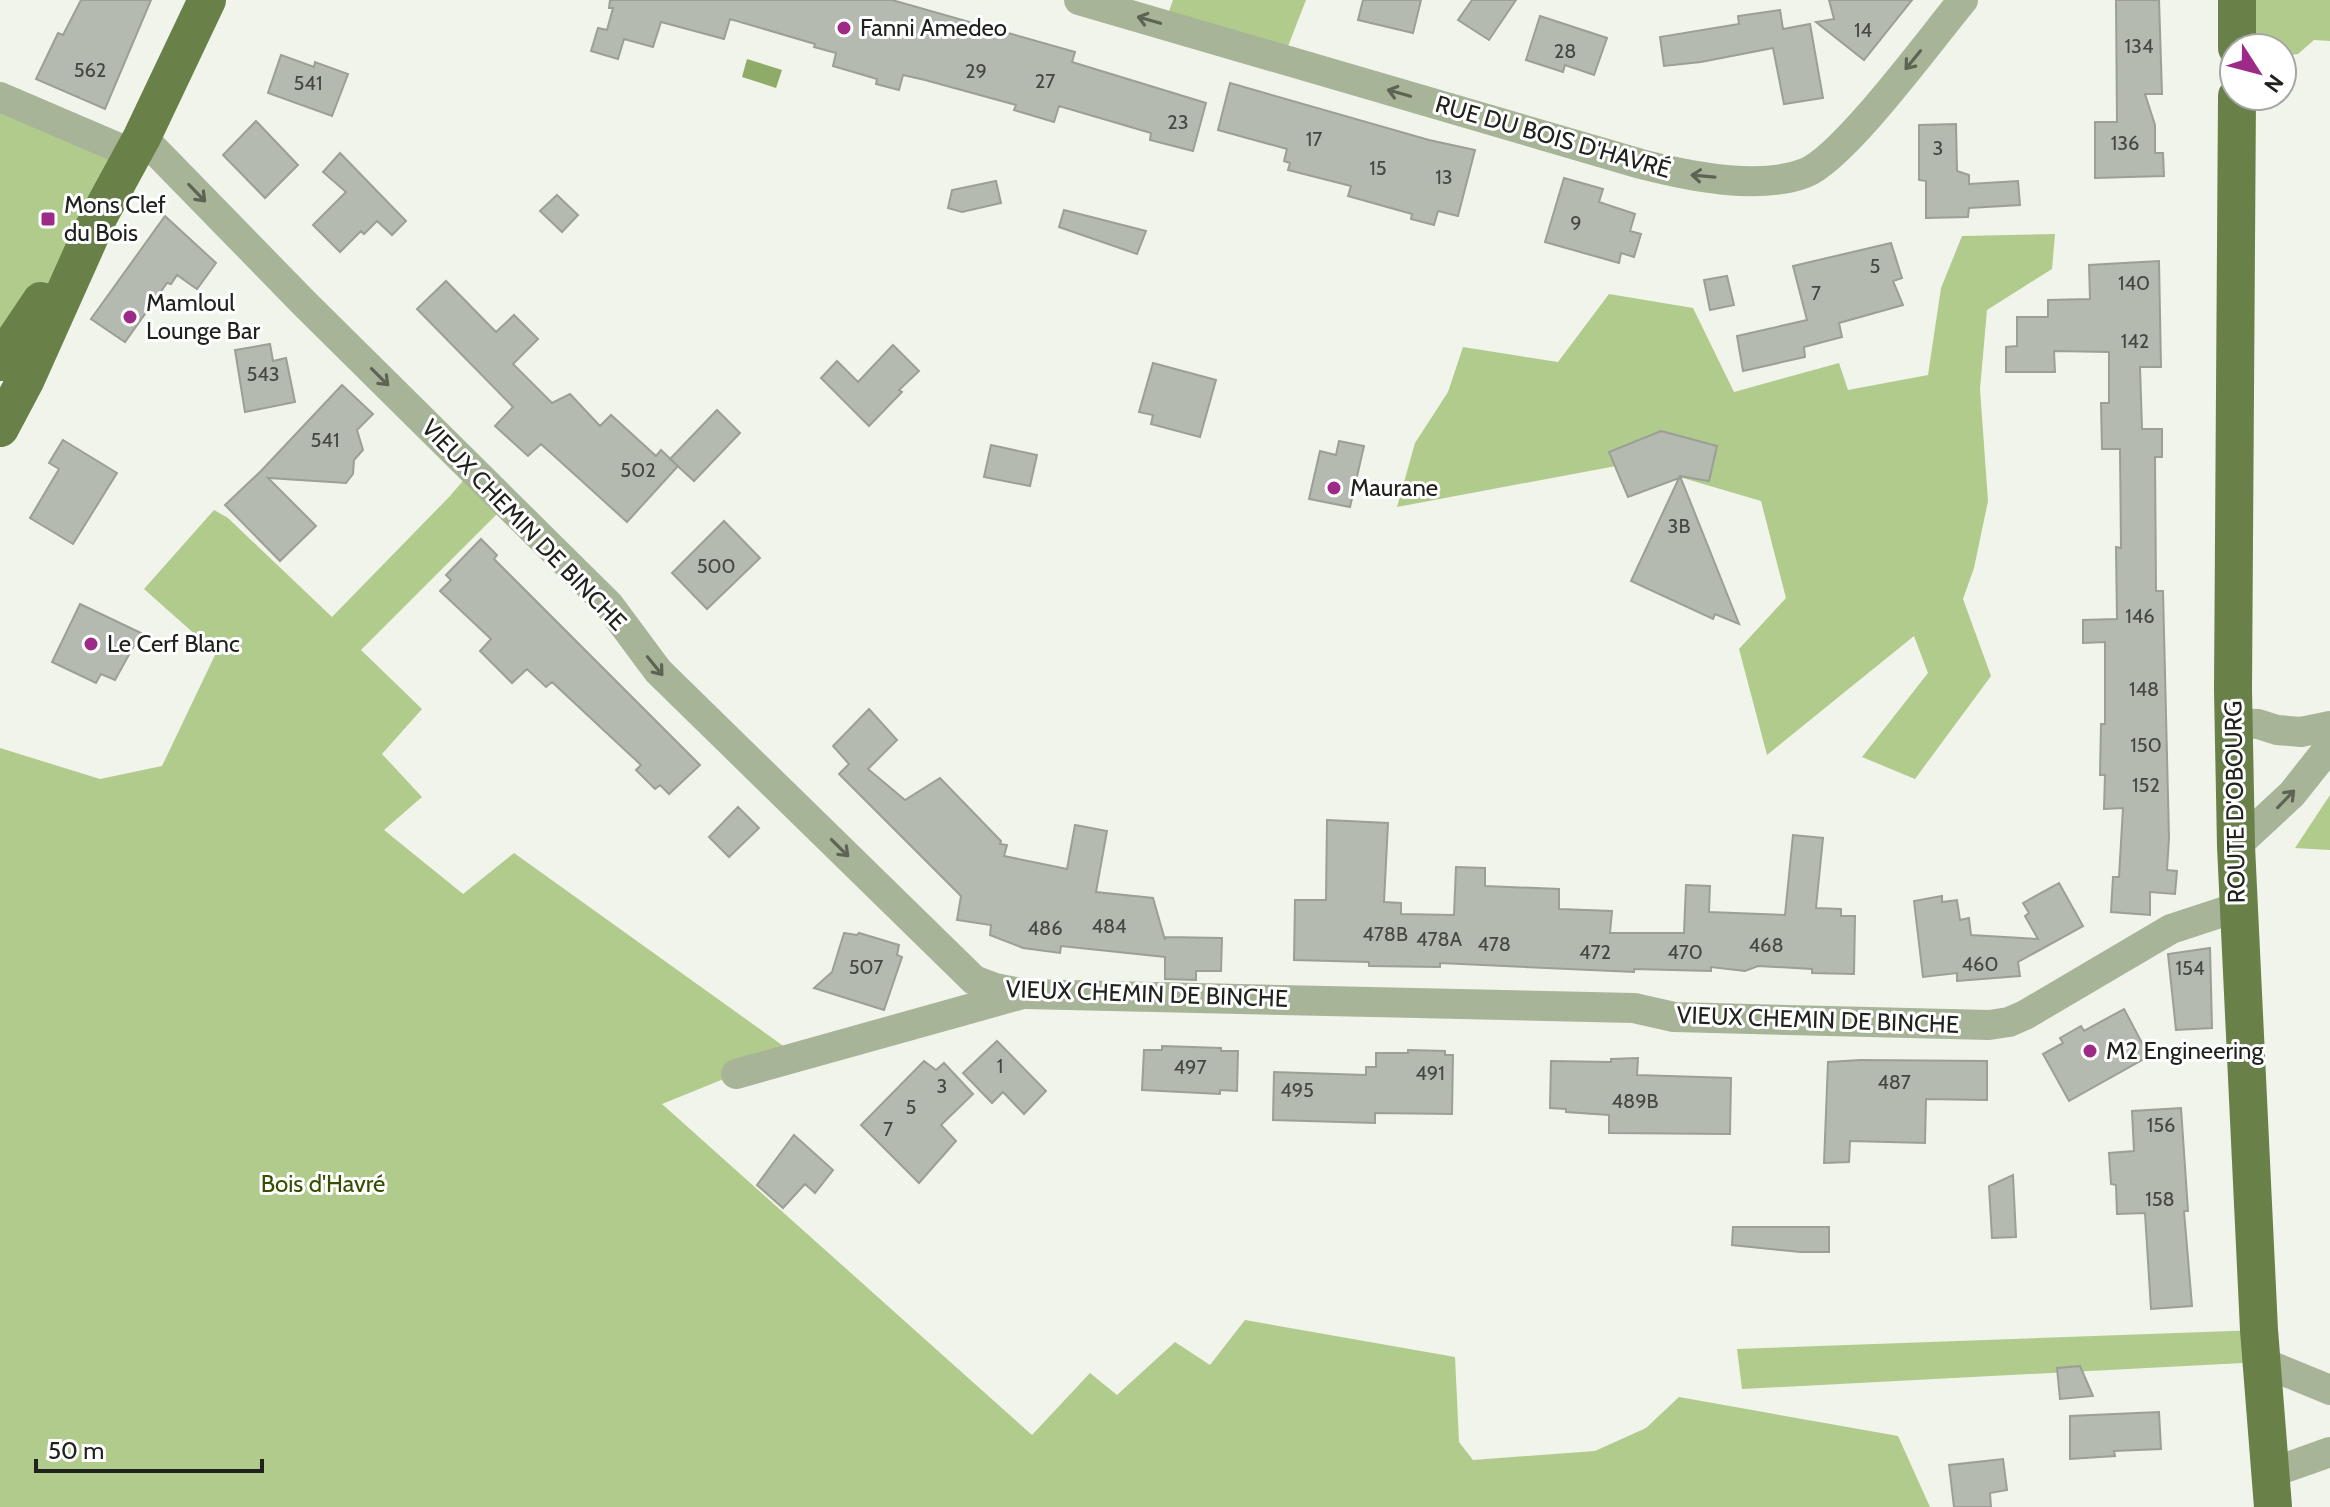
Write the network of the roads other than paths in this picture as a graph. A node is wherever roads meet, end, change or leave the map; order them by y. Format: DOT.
graph roads {
  1 [pos="207,0"];
  2 [pos="1079,0"];
  3 [pos="1963,0"];
  4 [pos="2237,0"];
  5 [pos="2237,32"];
  6 [pos="0,97"];
  7 [pos="2237,112"];
  8 [pos="138,146"];
  9 [pos="99,216"];
  10 [pos="0,362"];
  11 [pos="0,428"];
  12 [pos="2233,723"];
  13 [pos="2330,726"];
  14 [pos="2330,746"];
  15 [pos="2236,846"];
  16 [pos="2238,907"];
  17 [pos="1025,994"];
  18 [pos="736,1074"];
  19 [pos="2262,1362"];
  20 [pos="2330,1390"];
  21 [pos="2330,1452"];
  22 [pos="2272,1490"];
  1 -- 8 [label="main road"];
  3 -- 2 [label="street, RUE DU BOIS D'HAVRÉ, one-way"];
  4 -- 5 [label="main road"];
  6 -- 8 [label="street"];
  7 -- 12 [label="main road, ROUTE D'OBOURG"];
  8 -- 9 [label="main road"];
  8 -- 17 [label="street, VIEUX CHEMIN DE BINCHE, one-way"];
  9 -- 10 [label="main road"];
  9 -- 11 [label="main road"];
  12 -- 13 [label="street"];
  12 -- 15 [label="main road, ROUTE D'OBOURG"];
  15 -- 14 [label="street, one-way"];
  15 -- 16 [label="main road, ROUTE D'OBOURG"];
  16 -- 17 [label="street, VIEUX CHEMIN DE BINCHE"];
  16 -- 19 [label="main road, ROUTE D'OBOURG"];
  17 -- 18 [label="street"];
  19 -- 20 [label="street"];
  19 -- 22 [label="main road, ROUTE D'OBOURG"];
  21 -- 22 [label="street"];
}
